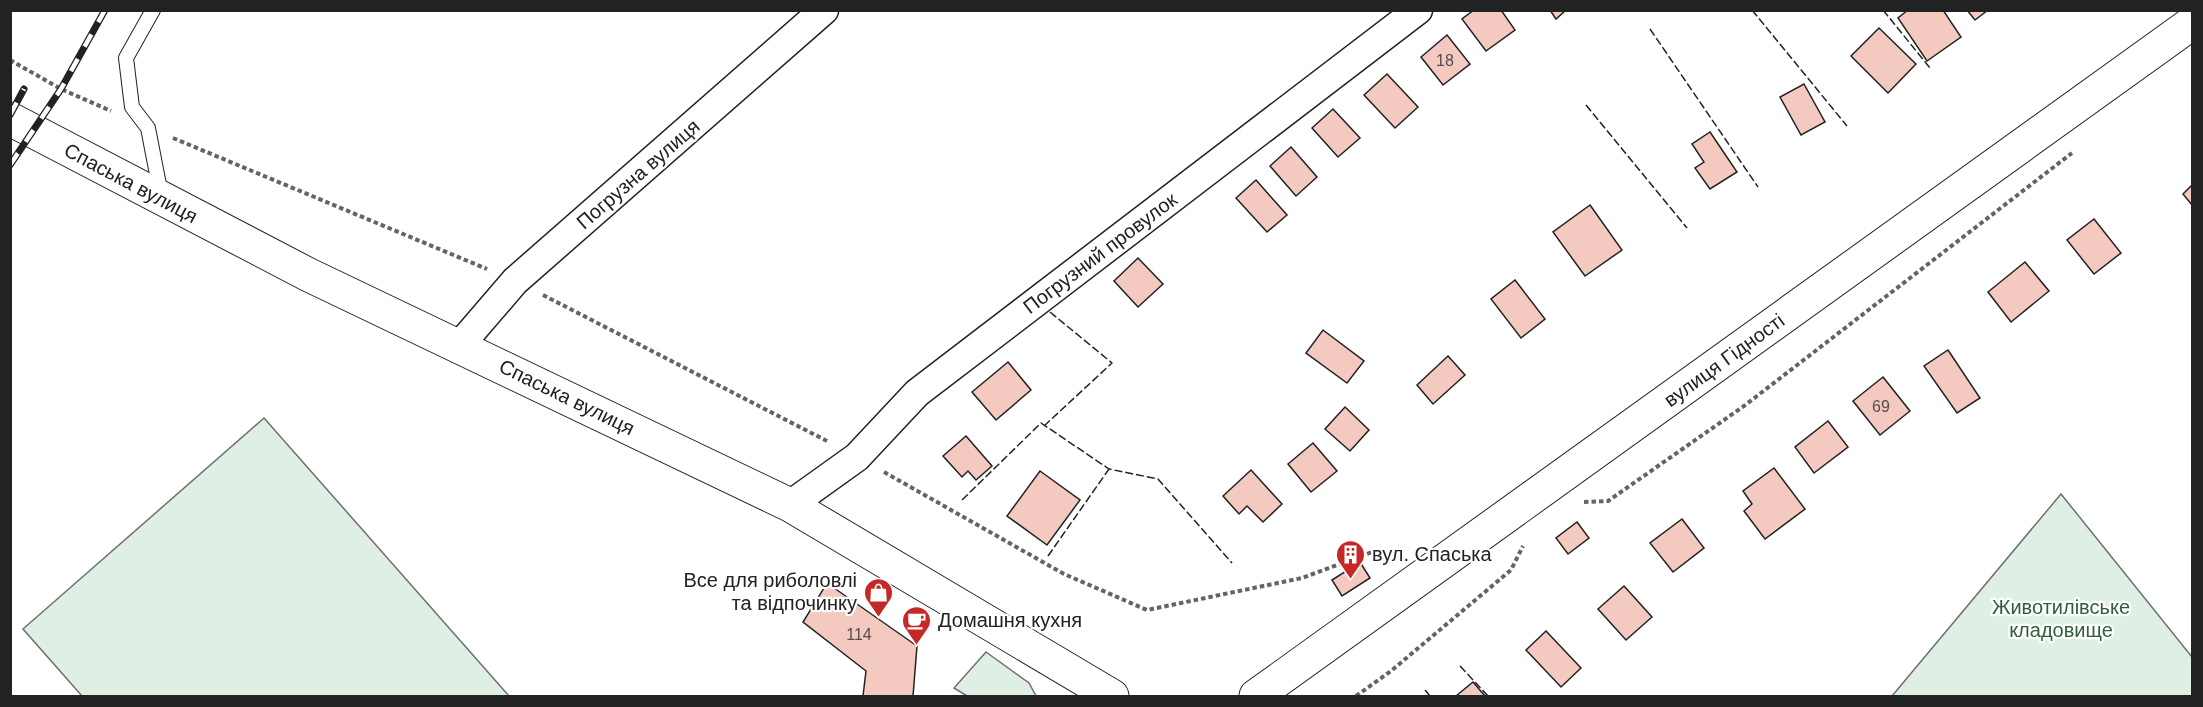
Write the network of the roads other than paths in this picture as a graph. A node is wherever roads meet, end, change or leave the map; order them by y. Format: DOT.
graph roads {
  1 [pos="153,10"];
  2 [pos="824,10"];
  3 [pos="1418,10"];
  4 [pos="2193,23"];
  5 [pos="10,119"];
  6 [pos="162,200"];
  7 [pos="460,345"];
  8 [pos="790,505"];
  9 [pos="1112,696"];
  10 [pos="1256,696"];
  1 -- 6 [label="lane"];
  2 -- 7 [label="street, Погрузна вулиця"];
  3 -- 8 [label="street, Погрузний провулок"];
  4 -- 10 [label="street, вулиця Гідності"];
  5 -- 6 [label="street, Спаська вулиця"];
  6 -- 7 [label="street, Спаська вулиця"];
  7 -- 8 [label="street, Спаська вулиця"];
  8 -- 9 [label="street, Спаська вулиця"];
}
